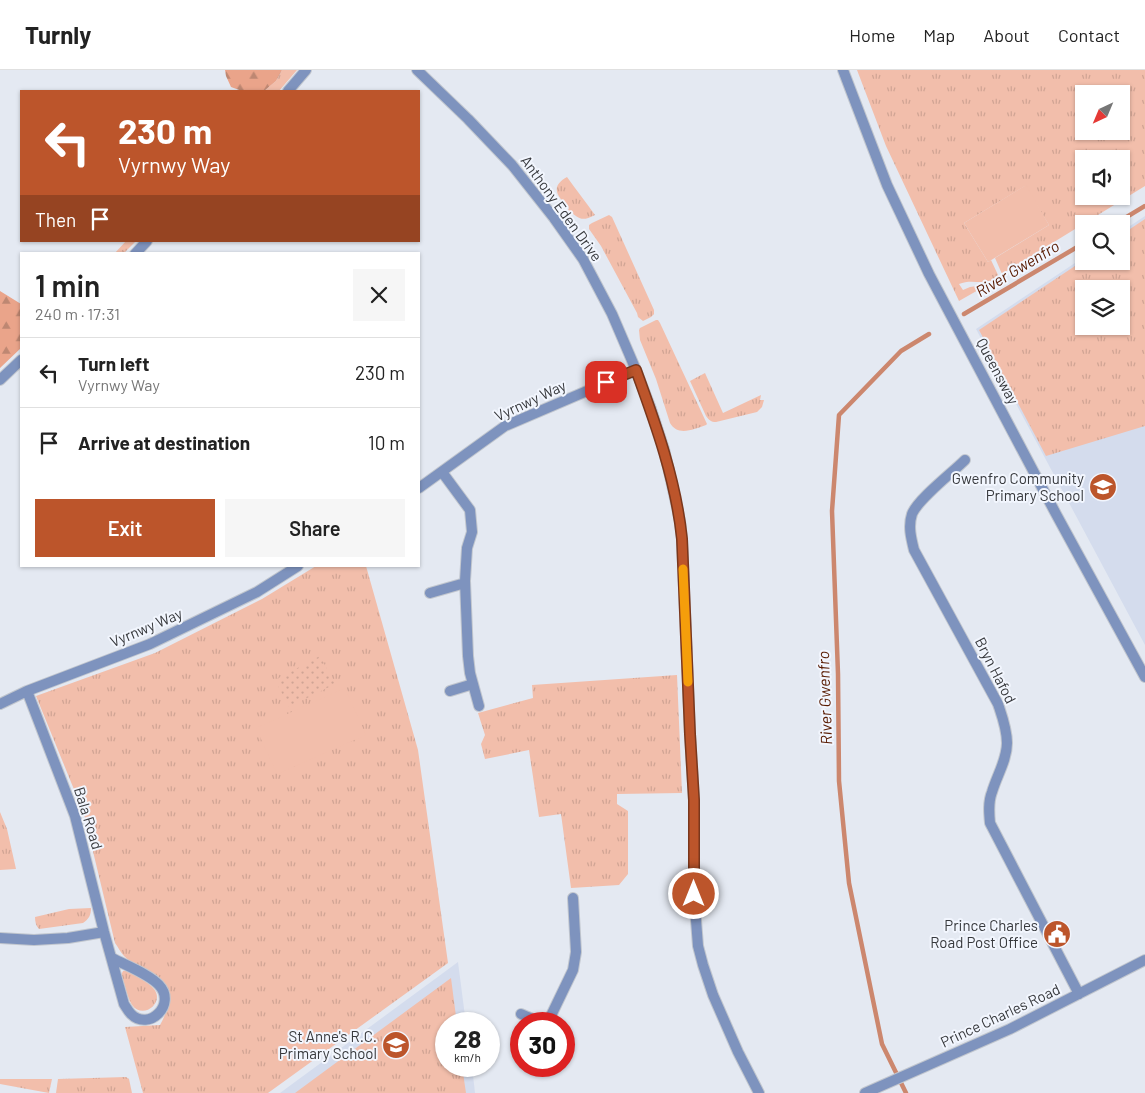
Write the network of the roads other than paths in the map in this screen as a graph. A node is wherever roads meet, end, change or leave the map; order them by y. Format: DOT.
graph roads {
  1 [pos="306,70"];
  2 [pos="416,70"];
  3 [pos="843,70"];
  4 [pos="289,90"];
  5 [pos="146,242"];
  6 [pos="137,252"];
  7 [pos="20,361"];
  8 [pos="636,370"];
  9 [pos="0,380"];
  10 [pos="965,460"];
  11 [pos="442,472"];
  12 [pos="420,487"];
  13 [pos="296,567"];
  14 [pos="465,583"];
  15 [pos="430,593"];
  16 [pos="1145,677"];
  17 [pos="473,684"];
  18 [pos="27,690"];
  19 [pos="450,691"];
  20 [pos="0,704"];
  21 [pos="480,706"];
  22 [pos="573,898"];
  23 [pos="104,932"];
  24 [pos="0,938"];
  25 [pos="112,958"];
  26 [pos="1145,960"];
  27 [pos="1079,994"];
  28 [pos="551,1012"];
  29 [pos="759,1093"];
  30 [pos="865,1093"];
  1 -- 4 [label="street"];
  2 -- 8 [label="street, Anthony Eden Drive"];
  3 -- 16 [label="street, Queensway"];
  5 -- 6 [label="street"];
  7 -- 9 [label="street"];
  8 -- 11 [label="street, Vyrnwy Way"];
  8 -- 29 [label="street, Anthony Eden Drive"];
  10 -- 27 [label="street, Bryn Hafod"];
  11 -- 12 [label="street, Vyrnwy Way"];
  11 -- 14 [label="street"];
  13 -- 18 [label="street, Vyrnwy Way"];
  14 -- 15 [label="street"];
  14 -- 17 [label="street"];
  17 -- 19 [label="street"];
  17 -- 21 [label="street"];
  18 -- 20 [label="street, Vyrnwy Way"];
  18 -- 23 [label="street, Bala Road"];
  22 -- 28 [label="street"];
  23 -- 24 [label="street"];
  23 -- 25 [label="street, Bala Road"];
  25 -- 25 [label="street, Bala Road"];
  26 -- 27 [label="street, Prince Charles Road"];
  27 -- 30 [label="street, Prince Charles Road"];
}
